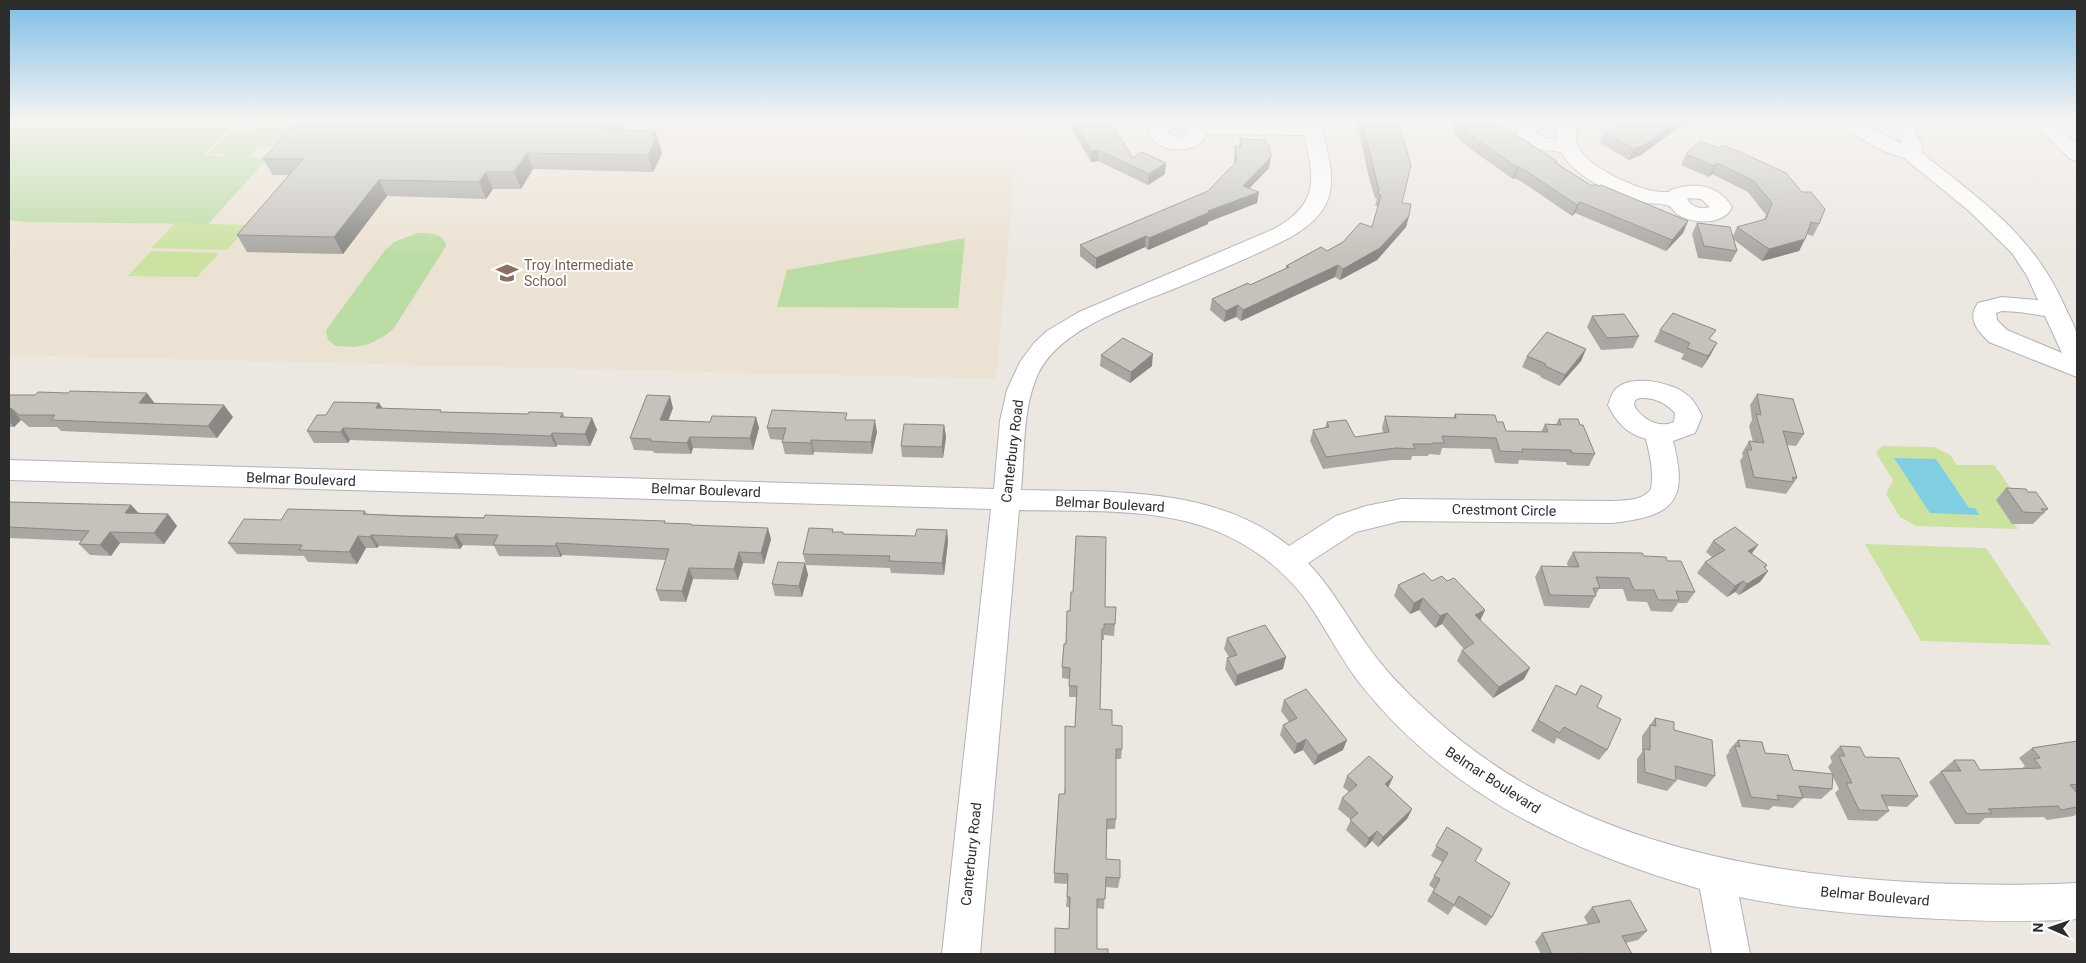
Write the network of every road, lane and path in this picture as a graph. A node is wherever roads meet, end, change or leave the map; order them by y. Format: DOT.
graph roads {
  1 [pos="1319,166"];
  2 [pos="1583,166"];
  3 [pos="1926,166"];
  4 [pos="1676,201"];
  5 [pos="2053,310"];
  6 [pos="2077,358"];
  7 [pos="2077,369"];
  8 [pos="1658,433"];
  9 [pos="9,470"];
  10 [pos="1006,499"];
  11 [pos="1288,561"];
  12 [pos="1716,876"];
  13 [pos="2077,901"];
  14 [pos="961,954"];
  15 [pos="1731,954"];
  1 -- 10 [label="street, Canterbury Road"];
  2 -- 4 [label="street"];
  3 -- 5 [label="street"];
  5 -- 6 [label="street"];
  5 -- 7 [label="street"];
  8 -- 11 [label="street, Crestmont Circle"];
  9 -- 10 [label="street, Belmar Boulevard"];
  10 -- 11 [label="street, Belmar Boulevard"];
  10 -- 14 [label="street, Canterbury Road"];
  11 -- 12 [label="street, Belmar Boulevard"];
  12 -- 13 [label="street, Belmar Boulevard"];
  12 -- 15 [label="street"];
}
